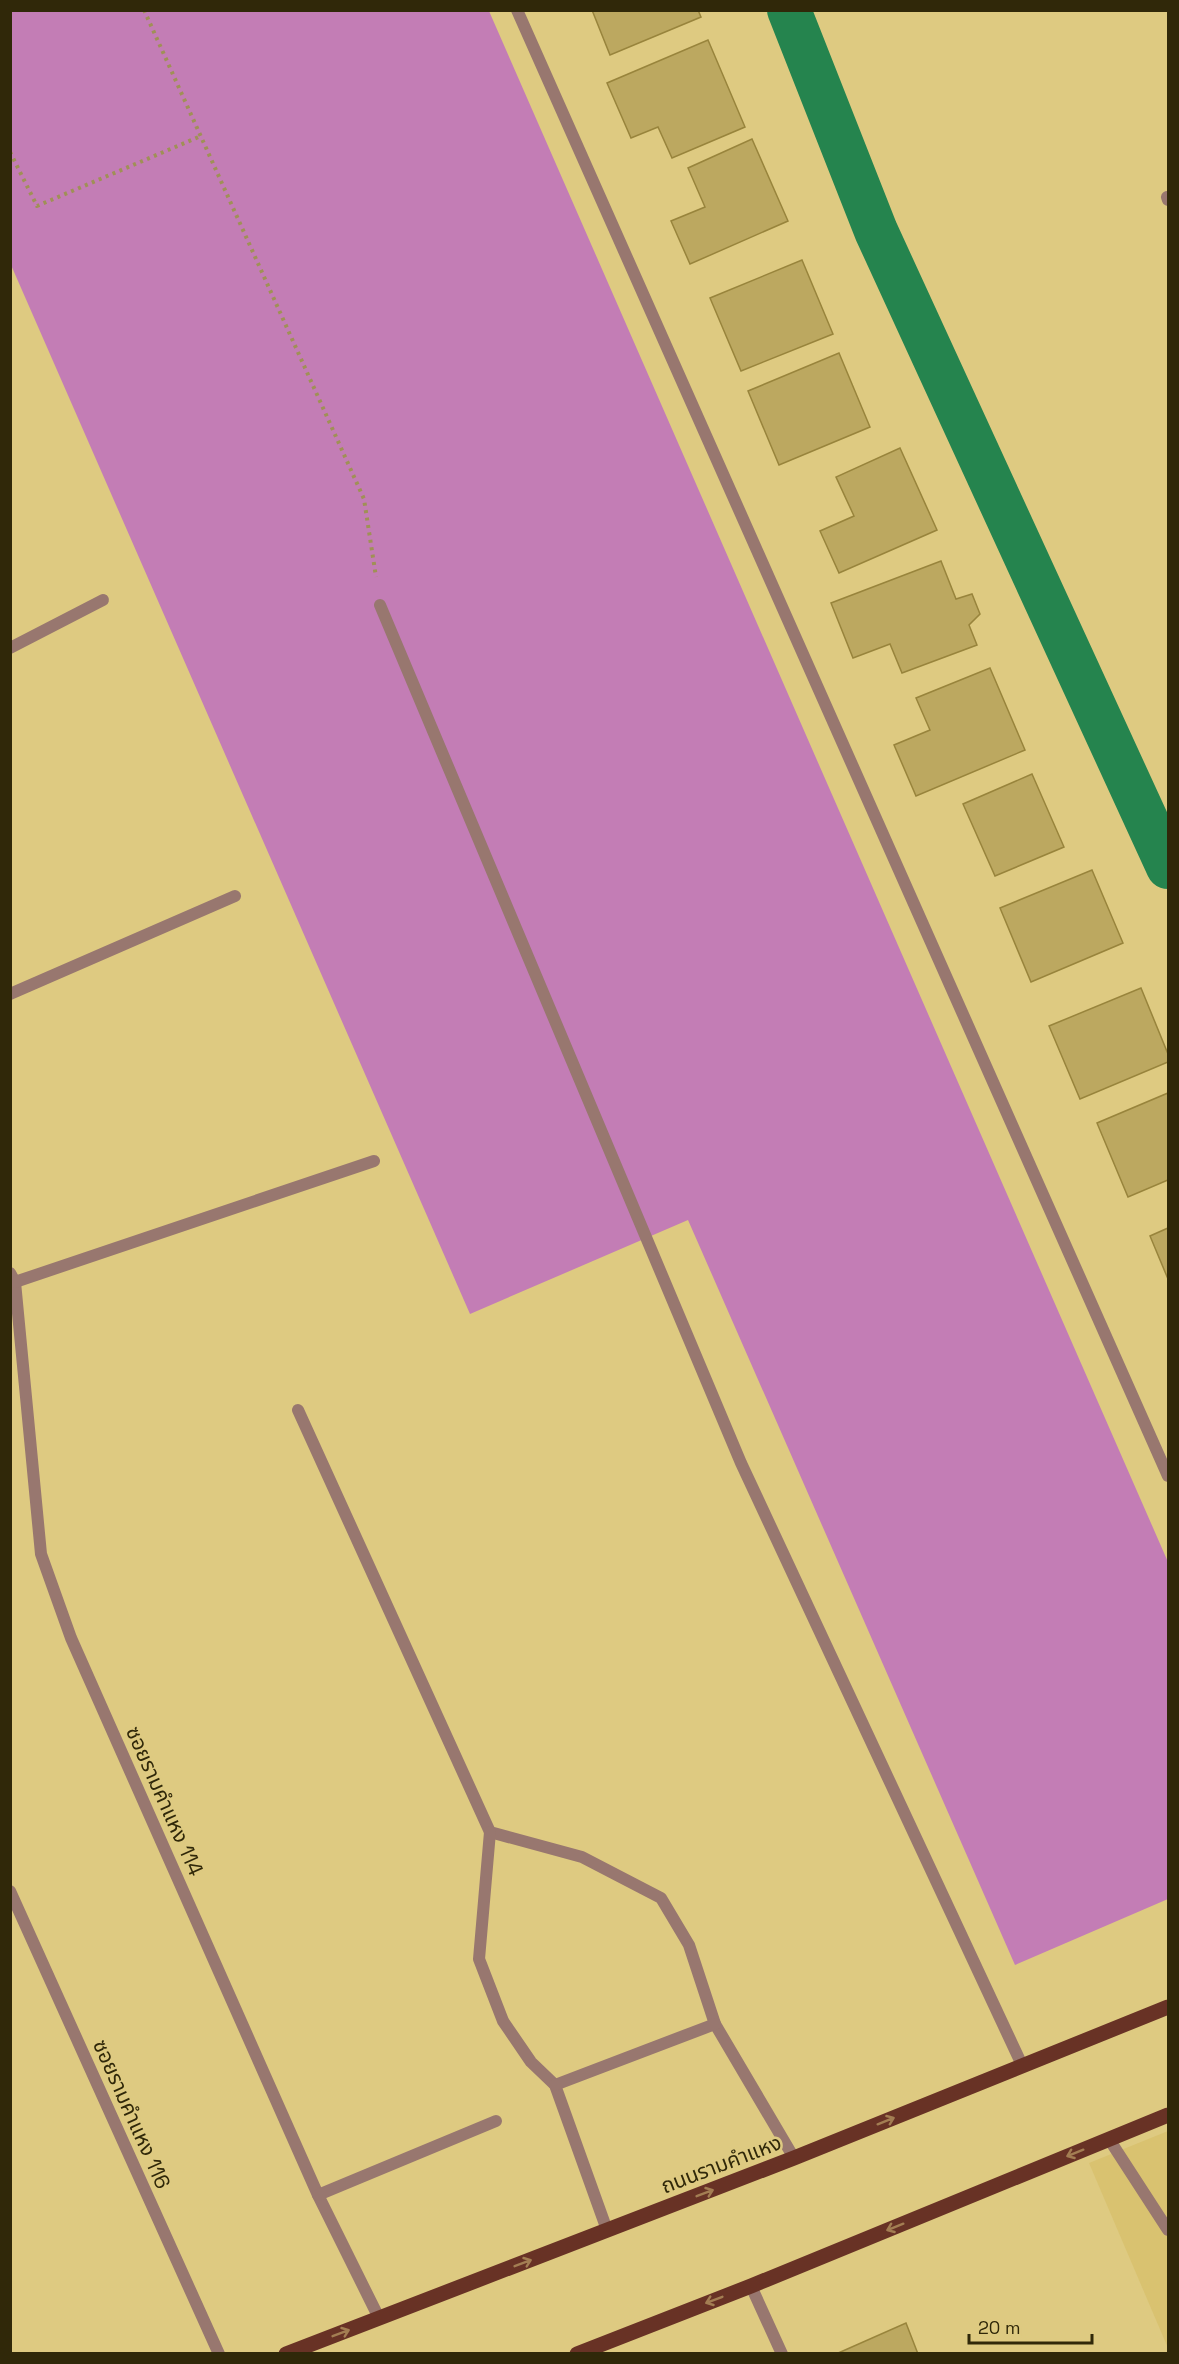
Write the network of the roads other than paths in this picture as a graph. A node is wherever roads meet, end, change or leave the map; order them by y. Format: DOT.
graph roads {
  1 [pos="517,10"];
  2 [pos="103,600"];
  3 [pos="380,605"];
  4 [pos="10,648"];
  5 [pos="235,896"];
  6 [pos="10,994"];
  7 [pos="374,1161"];
  8 [pos="13,1278"];
  9 [pos="298,1410"];
  10 [pos="1168,1476"];
  11 [pos="490,1832"];
  12 [pos="10,1891"];
  13 [pos="1168,2007"];
  14 [pos="715,2024"];
  15 [pos="1022,2065"];
  16 [pos="555,2085"];
  17 [pos="1168,2115"];
  18 [pos="496,2121"];
  19 [pos="1109,2139"];
  20 [pos="794,2158"];
  21 [pos="318,2195"];
  22 [pos="607,2230"];
  23 [pos="1168,2230"];
  24 [pos="752,2286"];
  25 [pos="379,2318"];
  26 [pos="219,2354"];
  27 [pos="286,2354"];
  28 [pos="577,2354"];
  29 [pos="782,2354"];
  1 -- 10 [label="street"];
  2 -- 4 [label="street"];
  3 -- 15 [label="street"];
  5 -- 6 [label="street"];
  7 -- 8 [label="street"];
  8 -- 21 [label="street, ซอยรามคำแหง 114"];
  9 -- 11 [label="street"];
  11 -- 14 [label="street"];
  11 -- 16 [label="street"];
  12 -- 26 [label="street, ซอยรามคำแหง 116"];
  13 -- 15 [label="main road, ถนนรามคำแหง"];
  14 -- 16 [label="street"];
  14 -- 20 [label="street"];
  20 -- 15 [label="main road, ถนนรามคำแหง, one-way"];
  16 -- 22 [label="street"];
  17 -- 19 [label="main road"];
  18 -- 21 [label="street"];
  19 -- 23 [label="street"];
  19 -- 24 [label="main road, one-way"];
  22 -- 20 [label="main road, ถนนรามคำแหง, one-way"];
  21 -- 25 [label="street, ซอยรามคำแหง 114"];
  25 -- 22 [label="main road, ถนนรามคำแหง, one-way"];
  24 -- 28 [label="main road, one-way"];
  24 -- 29 [label="street"];
  27 -- 25 [label="main road, ถนนรามคำแหง, one-way"];
}
